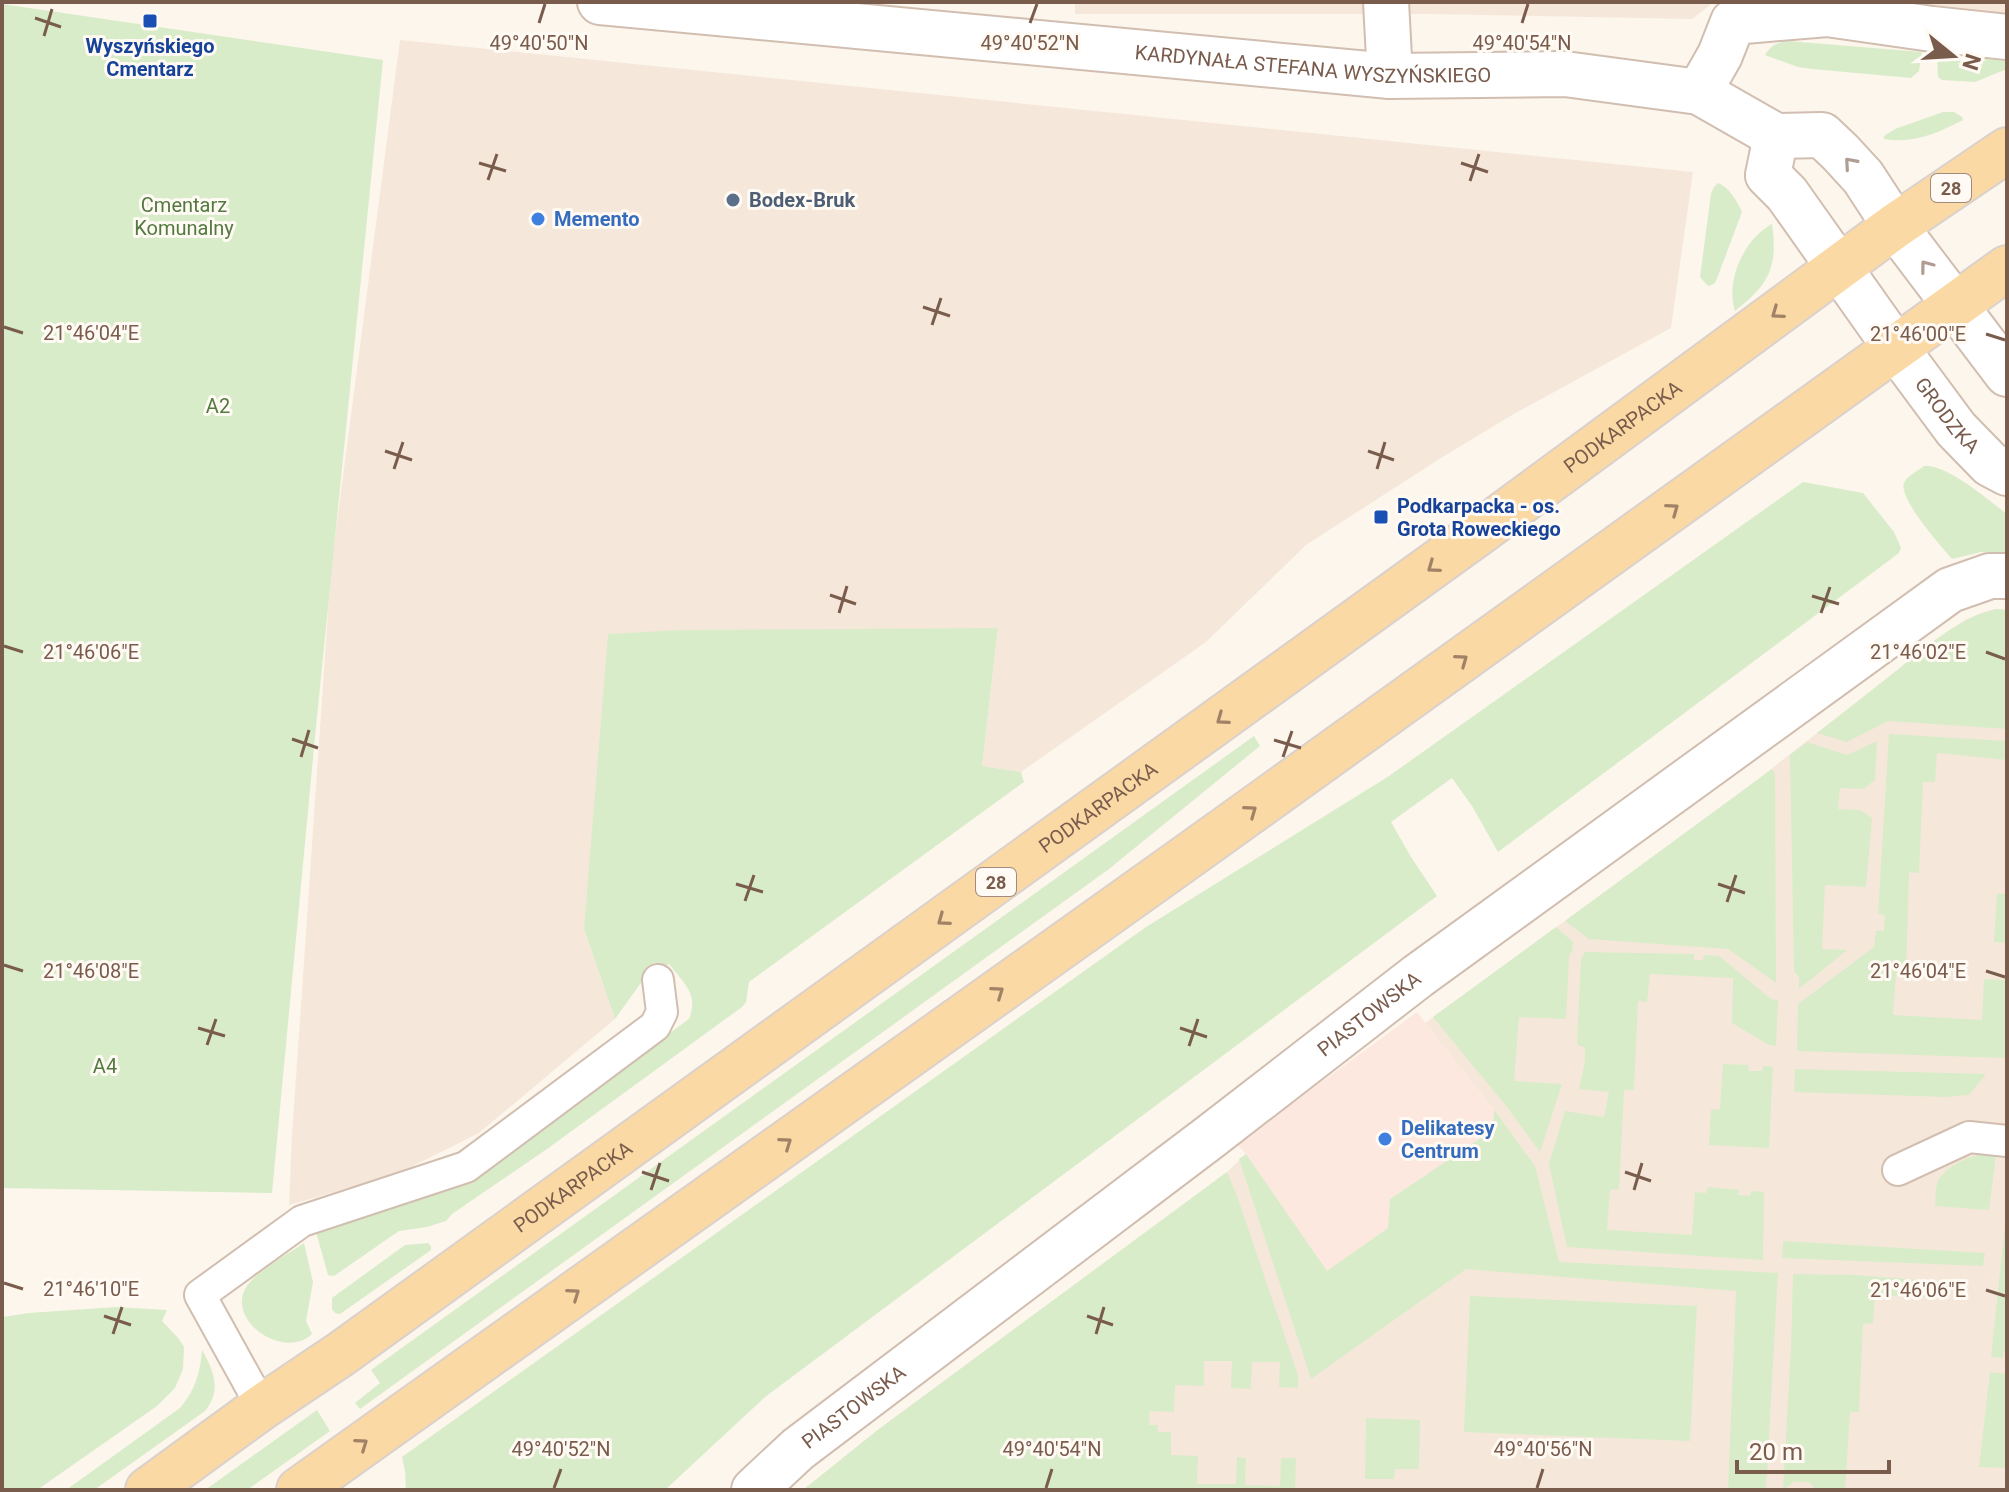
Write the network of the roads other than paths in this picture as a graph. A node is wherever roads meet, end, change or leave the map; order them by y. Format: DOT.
graph roads {
  1 [pos="600,2"];
  2 [pos="1386,2"];
  3 [pos="1828,8"];
  4 [pos="2007,37"];
  5 [pos="1390,76"];
  6 [pos="1699,92"];
  7 [pos="1776,136"];
  8 [pos="2007,150"];
  9 [pos="1895,226"];
  10 [pos="1840,266"];
  11 [pos="2007,268"];
  12 [pos="1956,305"];
  13 [pos="1896,348"];
  14 [pos="2007,374"];
  15 [pos="2007,473"];
  16 [pos="2007,576"];
  17 [pos="658,980"];
  18 [pos="2007,1141"];
  19 [pos="1898,1170"];
  20 [pos="262,1407"];
  21 [pos="148,1490"];
  22 [pos="299,1490"];
  23 [pos="754,1490"];
  1 -- 5 [label="street, KARDYNAŁA STEFANA WYSZYŃSKIEGO"];
  2 -- 5 [label="street"];
  3 -- 4 [label="street"];
  3 -- 6 [label="street"];
  5 -- 6 [label="street, KARDYNAŁA STEFANA WYSZYŃSKIEGO"];
  6 -- 7 [label="street, KARDYNAŁA STEFANA WYSZYŃSKIEGO"];
  9 -- 7 [label="street, one-way"];
  7 -- 10 [label="street, GRODZKA"];
  8 -- 9 [label="main road, PODKARPACKA / 28"];
  9 -- 10 [label="main road, PODKARPACKA / 28"];
  12 -- 9 [label="street, one-way"];
  10 -- 13 [label="street, GRODZKA"];
  10 -- 20 [label="main road, PODKARPACKA / 28, one-way"];
  11 -- 12 [label="main road"];
  12 -- 13 [label="main road"];
  12 -- 14 [label="street"];
  13 -- 15 [label="street, GRODZKA"];
  22 -- 13 [label="main road, one-way"];
  16 -- 23 [label="street, PIASTOWSKA"];
  17 -- 20 [label="lane"];
  18 -- 19 [label="lane"];
  20 -- 21 [label="main road, PODKARPACKA / 28"];
}
